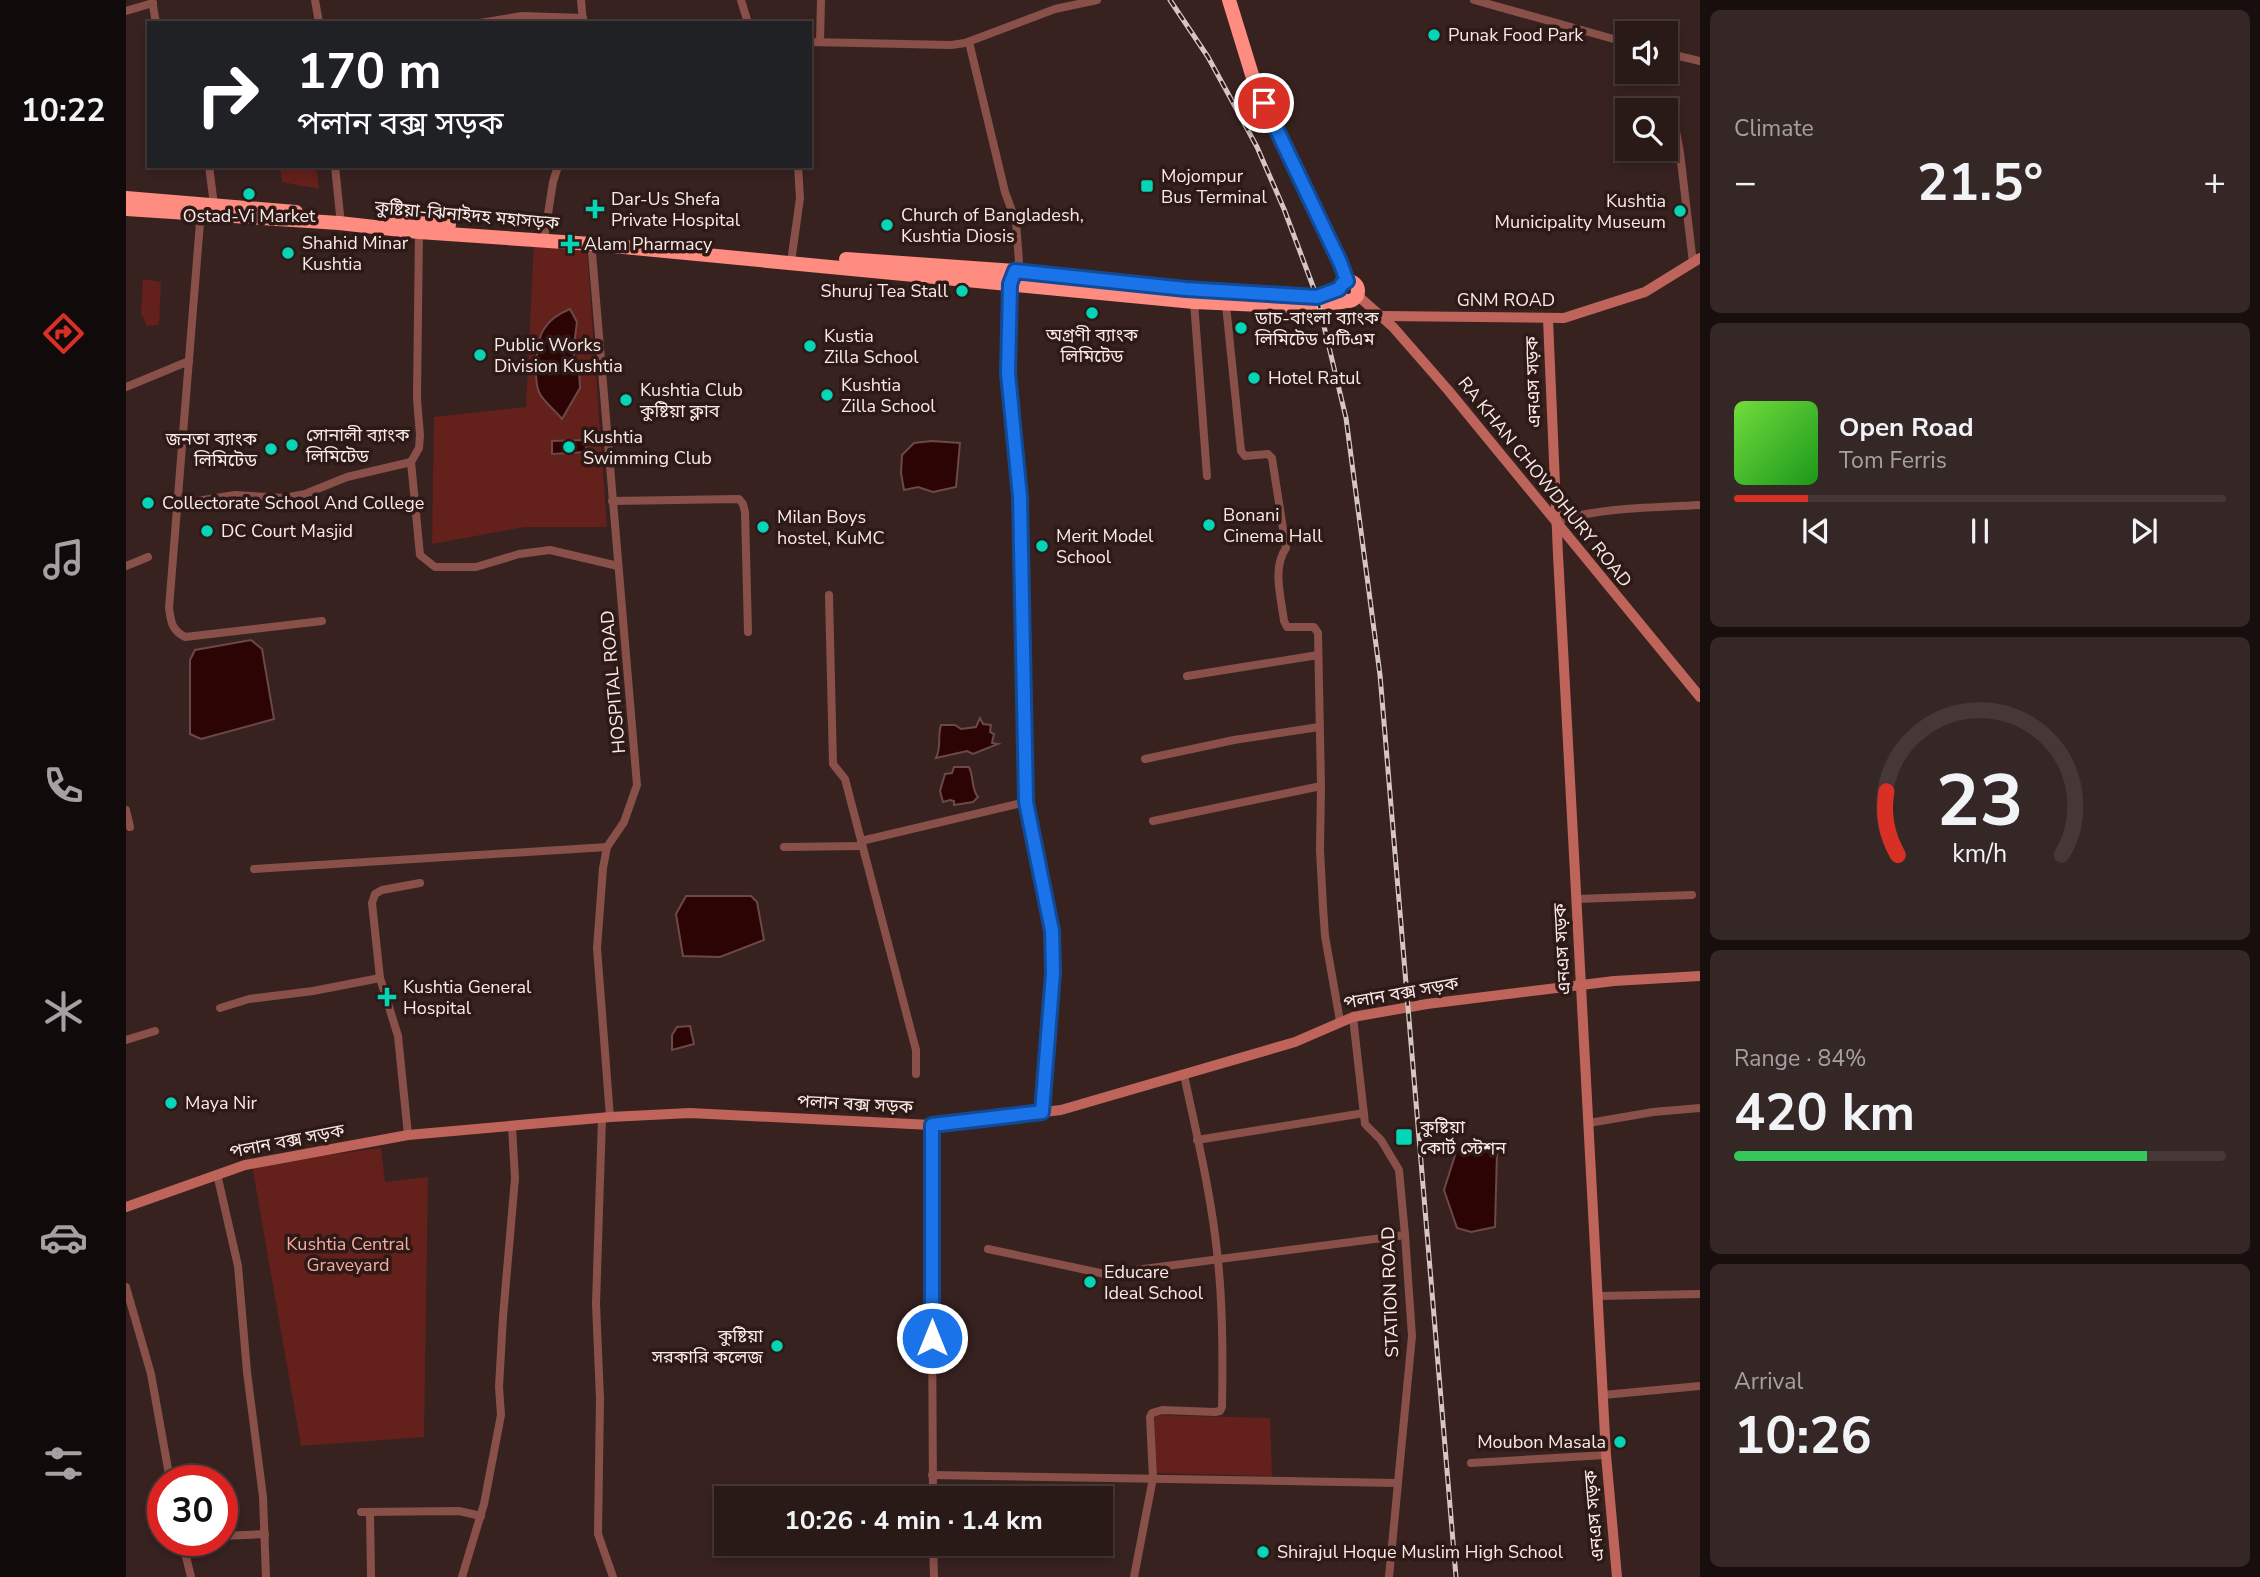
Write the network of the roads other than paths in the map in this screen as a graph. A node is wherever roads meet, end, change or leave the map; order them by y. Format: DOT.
graph roads {
  1 [pos="315,0"];
  2 [pos="581,0"];
  3 [pos="741,0"];
  4 [pos="821,0"];
  5 [pos="1097,0"];
  6 [pos="1230,0"];
  7 [pos="1474,0"];
  8 [pos="152,2"];
  9 [pos="126,12"];
  10 [pos="583,20"];
  11 [pos="156,21"];
  12 [pos="319,21"];
  13 [pos="492,21"];
  14 [pos="747,21"];
  15 [pos="1615,39"];
  16 [pos="820,41"];
  17 [pos="812,42"];
  18 [pos="969,42"];
  19 [pos="1678,56"];
  20 [pos="1700,61"];
  21 [pos="1678,142"];
  22 [pos="208,168"];
  23 [pos="335,168"];
  24 [pos="557,168"];
  25 [pos="799,168"];
  26 [pos="126,198"];
  27 [pos="205,208"];
  28 [pos="126,209"];
  29 [pos="340,215"];
  30 [pos="419,227"];
  31 [pos="545,233"];
  32 [pos="514,234"];
  33 [pos="591,241"];
  34 [pos="706,251"];
  35 [pos="792,255"];
  36 [pos="1697,260"];
  37 [pos="1012,278"];
  38 [pos="1148,291"];
  39 [pos="1347,291"];
  40 [pos="1256,300"];
  41 [pos="1194,302"];
  42 [pos="1226,304"];
  43 [pos="1383,316"];
  44 [pos="1548,319"];
  45 [pos="189,361"];
  46 [pos="126,387"];
  47 [pos="411,462"];
  48 [pos="1207,476"];
  49 [pos="612,501"];
  50 [pos="178,504"];
  51 [pos="1700,505"];
  52 [pos="1557,521"];
  53 [pos="148,557"];
  54 [pos="126,566"];
  55 [pos="618,566"];
  56 [pos="829,595"];
  57 [pos="322,621"];
  58 [pos="748,632"];
  59 [pos="1318,656"];
  60 [pos="1187,676"];
  61 [pos="1700,697"];
  62 [pos="1319,727"];
  63 [pos="1145,759"];
  64 [pos="1321,786"];
  65 [pos="1026,802"];
  66 [pos="126,810"];
  67 [pos="1153,821"];
  68 [pos="130,827"];
  69 [pos="861,844"];
  70 [pos="607,848"];
  71 [pos="784,848"];
  72 [pos="254,869"];
  73 [pos="419,883"];
  74 [pos="1692,895"];
  75 [pos="1576,899"];
  76 [pos="1700,976"];
  77 [pos="380,978"];
  78 [pos="1581,985"];
  79 [pos="220,1008"];
  80 [pos="1353,1017"];
  81 [pos="1340,1021"];
  82 [pos="155,1031"];
  83 [pos="126,1040"];
  84 [pos="916,1074"];
  85 [pos="1184,1074"];
  86 [pos="1700,1108"];
  87 [pos="1042,1112"];
  88 [pos="1364,1113"];
  89 [pos="606,1118"];
  90 [pos="1589,1123"];
  91 [pos="932,1125"];
  92 [pos="512,1127"];
  93 [pos="408,1135"];
  94 [pos="1197,1140"];
  95 [pos="217,1174"];
  96 [pos="126,1207"];
  97 [pos="1405,1235"];
  98 [pos="988,1249"];
  99 [pos="1218,1258"];
  100 [pos="126,1287"];
  101 [pos="1700,1294"];
  102 [pos="1598,1296"];
  103 [pos="1700,1386"];
  104 [pos="1603,1395"];
  105 [pos="1606,1455"];
  106 [pos="1471,1463"];
  107 [pos="167,1465"];
  108 [pos="932,1475"];
  109 [pos="1153,1478"];
  110 [pos="1398,1483"];
  111 [pos="932,1486"];
  112 [pos="481,1516"];
  113 [pos="265,1534"];
  114 [pos="238,1535"];
  115 [pos="186,1556"];
  116 [pos="933,1556"];
  117 [pos="191,1577"];
  118 [pos="266,1577"];
  119 [pos="371,1577"];
  120 [pos="462,1577"];
  121 [pos="613,1577"];
  122 [pos="934,1577"];
  123 [pos="1135,1577"];
  124 [pos="1389,1577"];
  125 [pos="1617,1577"];
  1 -- 12 [label="street"];
  2 -- 10 [label="street"];
  3 -- 14 [label="street"];
  4 -- 16 [label="street"];
  5 -- 18 [label="street"];
  6 -- 39 [label="highway"];
  7 -- 15 [label="street"];
  8 -- 9 [label="street"];
  8 -- 11 [label="street"];
  10 -- 13 [label="street"];
  16 -- 17 [label="street"];
  16 -- 18 [label="street"];
  18 -- 37 [label="street"];
  19 -- 20 [label="street"];
  21 -- 36 [label="street"];
  22 -- 27 [label="street"];
  23 -- 29 [label="street"];
  24 -- 31 [label="street"];
  25 -- 35 [label="street"];
  26 -- 27 [label="highway, কুষ্টিয়া-ঝিনাইদহ মহাসড়ক"];
  27 -- 28 [label="highway, কুষ্টিয়া-ঝিনাইদহ মহাসড়ক"];
  27 -- 29 [label="highway, কুষ্টিয়া-ঝিনাইদহ মহাসড়ক"];
  27 -- 30 [label="highway, কুষ্টিয়া-ঝিনাইদহ মহাসড়ক"];
  27 -- 45 [label="street"];
  29 -- 30 [label="highway, কুষ্টিয়া-ঝিনাইদহ মহাসড়ক"];
  30 -- 32 [label="highway, কুষ্টিয়া-ঝিনাইদহ মহাসড়ক"];
  30 -- 47 [label="street"];
  31 -- 32 [label="highway, কুষ্টিয়া-ঝিনাইদহ মহাসড়ক"];
  31 -- 33 [label="highway, কুষ্টিয়া-ঝিনাইদহ মহাসড়ক"];
  32 -- 33 [label="highway, কুষ্টিয়া-ঝিনাইদহ মহাসড়ক"];
  33 -- 34 [label="highway, কুষ্টিয়া-ঝিনাইদহ মহাসড়ক"];
  33 -- 49 [label="street, HOSPITAL ROAD"];
  34 -- 35 [label="highway, কুষ্টিয়া-ঝিনাইদহ মহাসড়ক"];
  34 -- 37 [label="highway, কুষ্টিয়া-ঝিনাইদহ মহাসড়ক"];
  35 -- 37 [label="highway, কুষ্টিয়া-ঝিনাইদহ মহাসড়ক"];
  36 -- 44 [label="main road, GNM ROAD"];
  37 -- 38 [label="highway, কুষ্টিয়া-ঝিনাইদহ মহাসড়ক"];
  37 -- 65 [label="street"];
  38 -- 40 [label="highway, কুষ্টিয়া-ঝিনাইদহ মহাসড়ক"];
  38 -- 41 [label="highway, কুষ্টিয়া-ঝিনাইদহ মহাসড়ক"];
  39 -- 40 [label="highway, কুষ্টিয়া-ঝিনাইদহ মহাসড়ক"];
  39 -- 43 [label="main road, RA KHAN CHOWDHURY ROAD"];
  40 -- 42 [label="highway, কুষ্টিয়া-ঝিনাইদহ মহাসড়ক"];
  41 -- 42 [label="highway, কুষ্টিয়া-ঝিনাইদহ মহাসড়ক"];
  41 -- 48 [label="street"];
  42 -- 59 [label="street"];
  43 -- 44 [label="main road, GNM ROAD"];
  43 -- 52 [label="main road, RA KHAN CHOWDHURY ROAD"];
  44 -- 52 [label="main road, এনএস সড়ক"];
  45 -- 46 [label="street"];
  45 -- 50 [label="street"];
  47 -- 50 [label="street"];
  47 -- 55 [label="street"];
  49 -- 55 [label="street, HOSPITAL ROAD"];
  49 -- 58 [label="street"];
  50 -- 57 [label="street"];
  51 -- 52 [label="street"];
  52 -- 61 [label="main road, RA KHAN CHOWDHURY ROAD"];
  52 -- 75 [label="main road, এনএস সড়ক"];
  53 -- 54 [label="street"];
  55 -- 70 [label="street, HOSPITAL ROAD"];
  56 -- 69 [label="street"];
  59 -- 60 [label="street"];
  59 -- 62 [label="street"];
  62 -- 63 [label="street"];
  62 -- 64 [label="street"];
  64 -- 67 [label="street"];
  64 -- 81 [label="street"];
  65 -- 69 [label="street"];
  65 -- 87 [label="street"];
  66 -- 68 [label="street"];
  69 -- 71 [label="street"];
  69 -- 84 [label="street"];
  70 -- 72 [label="street"];
  70 -- 89 [label="street, HOSPITAL ROAD"];
  73 -- 77 [label="street"];
  74 -- 75 [label="street"];
  75 -- 78 [label="main road, এনএস সড়ক"];
  76 -- 78 [label="main road, পলান বক্স সড়ক"];
  77 -- 79 [label="street"];
  77 -- 93 [label="street"];
  78 -- 80 [label="main road, পলান বক্স সড়ক"];
  78 -- 90 [label="main road, এনএস সড়ক"];
  80 -- 81 [label="main road, পলান বক্স সড়ক"];
  80 -- 88 [label="street, STATION ROAD"];
  81 -- 85 [label="main road, পলান বক্স সড়ক"];
  82 -- 83 [label="street"];
  85 -- 87 [label="main road, পলান বক্স সড়ক"];
  85 -- 94 [label="street"];
  86 -- 90 [label="street"];
  87 -- 91 [label="main road, পলান বক্স সড়ক"];
  88 -- 94 [label="street"];
  88 -- 97 [label="street, STATION ROAD"];
  89 -- 91 [label="main road, পলান বক্স সড়ক"];
  89 -- 92 [label="main road, পলান বক্স সড়ক"];
  89 -- 121 [label="street, HOSPITAL ROAD"];
  90 -- 102 [label="main road, এনএস সড়ক"];
  91 -- 108 [label="street"];
  92 -- 93 [label="main road, পলান বক্স সড়ক"];
  92 -- 112 [label="street"];
  93 -- 95 [label="main road, পলান বক্স সড়ক"];
  94 -- 99 [label="street"];
  95 -- 96 [label="main road, পলান বক্স সড়ক"];
  95 -- 113 [label="street"];
  97 -- 99 [label="street"];
  97 -- 110 [label="street, STATION ROAD"];
  98 -- 99 [label="street"];
  99 -- 109 [label="street"];
  100 -- 107 [label="street"];
  101 -- 102 [label="street"];
  102 -- 104 [label="main road, এনএস সড়ক"];
  103 -- 104 [label="street"];
  104 -- 105 [label="main road, এনএস সড়ক"];
  105 -- 106 [label="street"];
  105 -- 125 [label="main road, এনএস সড়ক"];
  108 -- 109 [label="street"];
  108 -- 111 [label="street"];
  109 -- 110 [label="street"];
  109 -- 123 [label="street"];
  110 -- 124 [label="street, STATION ROAD"];
  112 -- 119 [label="street"];
  112 -- 120 [label="street"];
  113 -- 114 [label="street"];
  113 -- 118 [label="street"];
  115 -- 117 [label="street"];
  116 -- 122 [label="street"];
}
